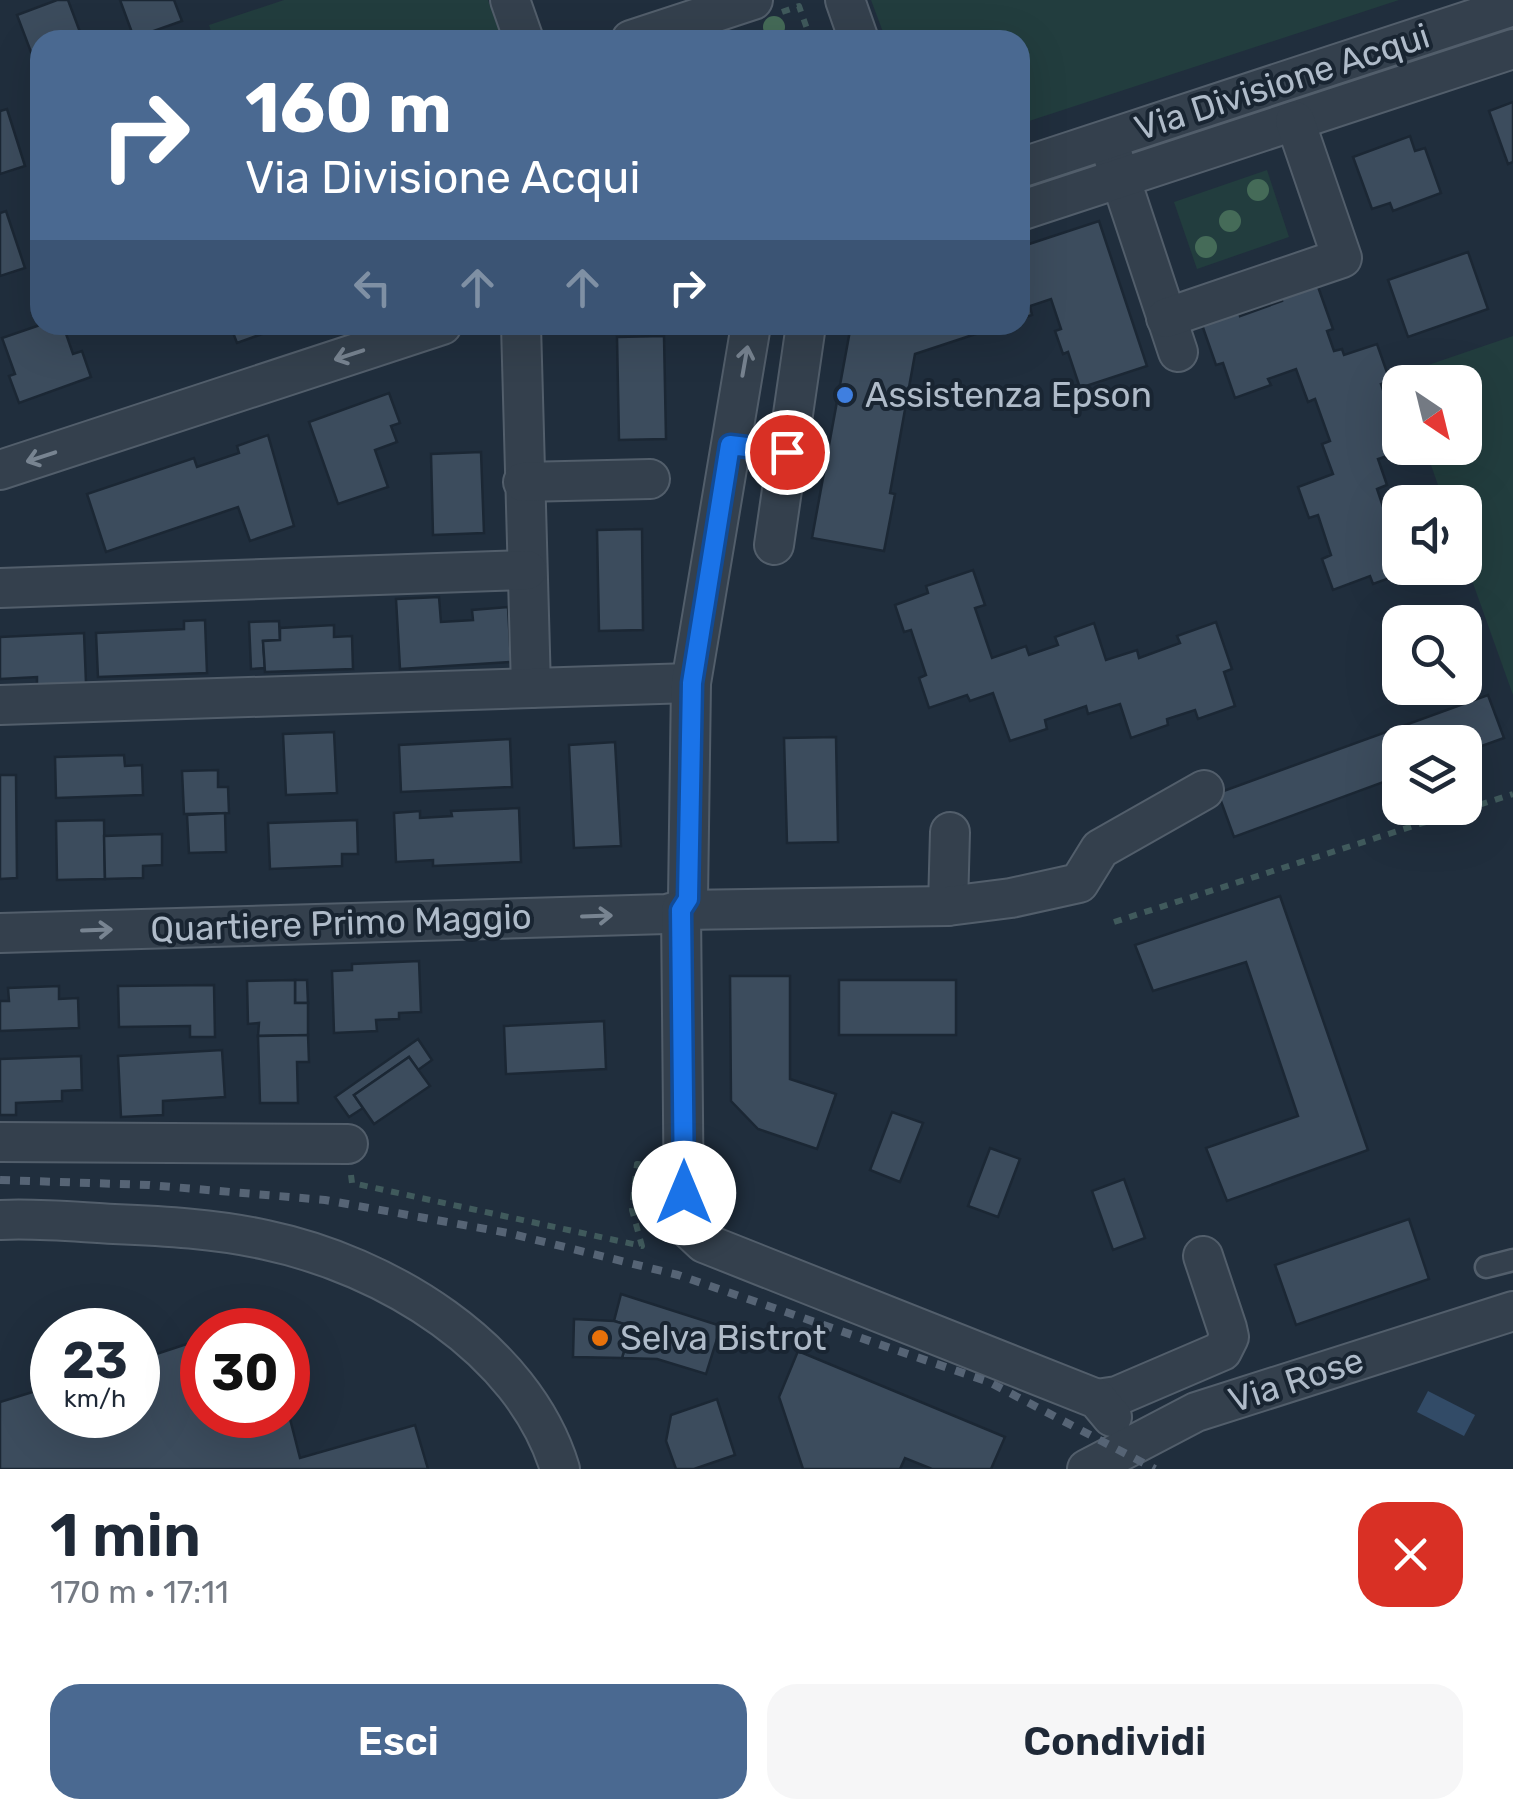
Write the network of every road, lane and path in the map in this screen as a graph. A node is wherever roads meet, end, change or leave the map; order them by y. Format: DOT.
graph roads {
  1 [pos="510,0"];
  2 [pos="753,0"];
  3 [pos="844,0"];
  4 [pos="1513,6"];
  5 [pos="520,30"];
  6 [pos="662,30"];
  7 [pos="856,30"];
  8 [pos="1513,49"];
  9 [pos="1295,121"];
  10 [pos="1108,140"];
  11 [pos="1030,165"];
  12 [pos="1120,178"];
  13 [pos="1030,207"];
  14 [pos="412,335"];
  15 [pos="521,335"];
  16 [pos="750,335"];
  17 [pos="805,335"];
  18 [pos="730,445"];
  19 [pos="787,452"];
  20 [pos="0,470"];
  21 [pos="650,478"];
  22 [pos="524,482"];
  23 [pos="774,545"];
  24 [pos="527,570"];
  25 [pos="0,588"];
  26 [pos="692,683"];
  27 [pos="531,688"];
  28 [pos="0,705"];
  29 [pos="1204,790"];
  30 [pos="1513,794"];
  31 [pos="950,832"];
  32 [pos="948,906"];
  33 [pos="681,910"];
  34 [pos="1114,922"];
  35 [pos="0,932"];
  36 [pos="0,1142"];
  37 [pos="348,1144"];
  38 [pos="684,1169"];
  39 [pos="0,1220"];
  40 [pos="1203,1256"];
  41 [pos="1513,1260"];
  42 [pos="1486,1267"];
  43 [pos="1513,1311"];
  44 [pos="560,1469"];
  45 [pos="1087,1469"];
  1 -- 5 [label="street"];
  2 -- 6 [label="street"];
  3 -- 7 [label="street"];
  4 -- 10 [label="street, Via Divisione Acqui"];
  8 -- 9 [label="street, Via Divisione Acqui"];
  9 -- 12 [label="street, Via Divisione Acqui"];
  9 -- 12 [label="street, Via Divisione Acqui"];
  10 -- 11 [label="street, Via Divisione Acqui"];
  10 -- 12 [label="street, Via Divisione Acqui"];
  12 -- 13 [label="street, Via Divisione Acqui"];
  14 -- 20 [label="street, one-way"];
  15 -- 22 [label="street"];
  18 -- 16 [label="street, one-way"];
  17 -- 19 [label="street"];
  18 -- 19 [label="street"];
  18 -- 26 [label="street"];
  19 -- 23 [label="street"];
  21 -- 22 [label="street"];
  22 -- 24 [label="street"];
  24 -- 25 [label="street"];
  24 -- 27 [label="street"];
  26 -- 27 [label="street"];
  26 -- 33 [label="street"];
  27 -- 28 [label="street"];
  29 -- 32 [label="street, Quartiere Primo Maggio"];
  30 -- 34 [label="path"];
  31 -- 32 [label="street"];
  32 -- 33 [label="street, Quartiere Primo Maggio"];
  35 -- 33 [label="street, Quartiere Primo Maggio, one-way"];
  33 -- 38 [label="street"];
  36 -- 37 [label="street"];
  37 -- 38 [label="path"];
  38 -- 40 [label="street"];
  39 -- 44 [label="street"];
  41 -- 42 [label="lane"];
  43 -- 45 [label="street, Via Rose"];
}
